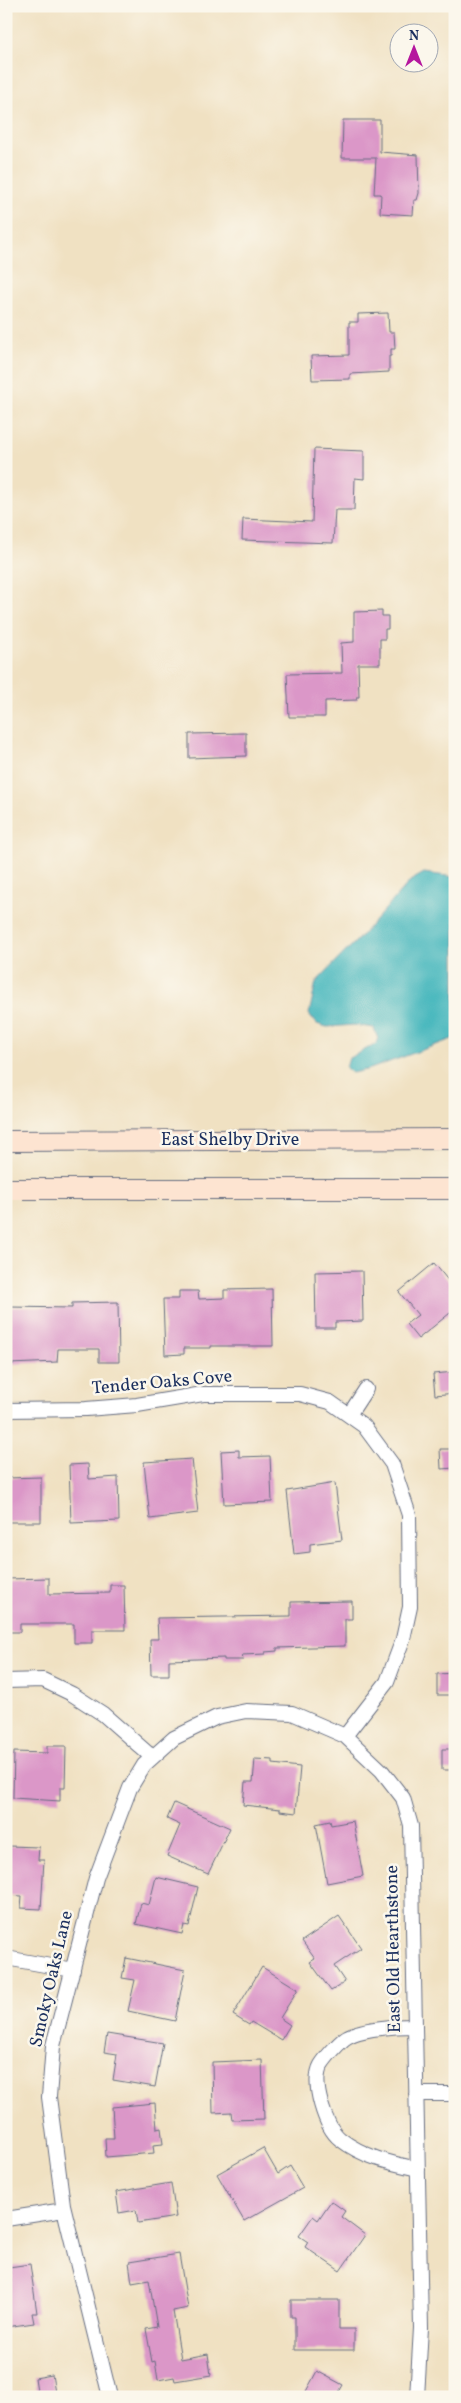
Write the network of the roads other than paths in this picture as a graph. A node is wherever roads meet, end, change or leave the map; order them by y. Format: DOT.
graph roads {
  1 [pos="455,1139"];
  2 [pos="6,1142"];
  3 [pos="6,1189"];
  4 [pos="455,1189"];
  5 [pos="366,1389"];
  6 [pos="6,1410"];
  7 [pos="349,1415"];
  8 [pos="6,1681"];
  9 [pos="345,1736"];
  10 [pos="152,1758"];
  11 [pos="6,1958"];
  12 [pos="73,1970"];
  13 [pos="415,2026"];
  14 [pos="416,2094"];
  15 [pos="455,2094"];
  16 [pos="418,2169"];
  17 [pos="64,2210"];
  18 [pos="6,2219"];
  19 [pos="110,2397"];
  20 [pos="417,2397"];
  1 -- 2 [label="main road, East Shelby Drive"];
  3 -- 4 [label="main road"];
  5 -- 7 [label="street"];
  6 -- 7 [label="street, Tender Oaks Cove"];
  7 -- 9 [label="street, Tender Oaks Cove"];
  8 -- 10 [label="street"];
  9 -- 10 [label="street, East Old Hearthstone"];
  9 -- 13 [label="street, East Old Hearthstone"];
  10 -- 12 [label="street, Smoky Oaks Lane"];
  11 -- 12 [label="street"];
  12 -- 17 [label="street, Smoky Oaks Lane"];
  13 -- 14 [label="street, East Old Hearthstone"];
  13 -- 16 [label="street"];
  14 -- 15 [label="street"];
  14 -- 16 [label="street, East Old Hearthstone"];
  16 -- 20 [label="street, East Old Hearthstone"];
  17 -- 18 [label="street"];
  17 -- 19 [label="street, Smoky Oaks Lane"];
}
